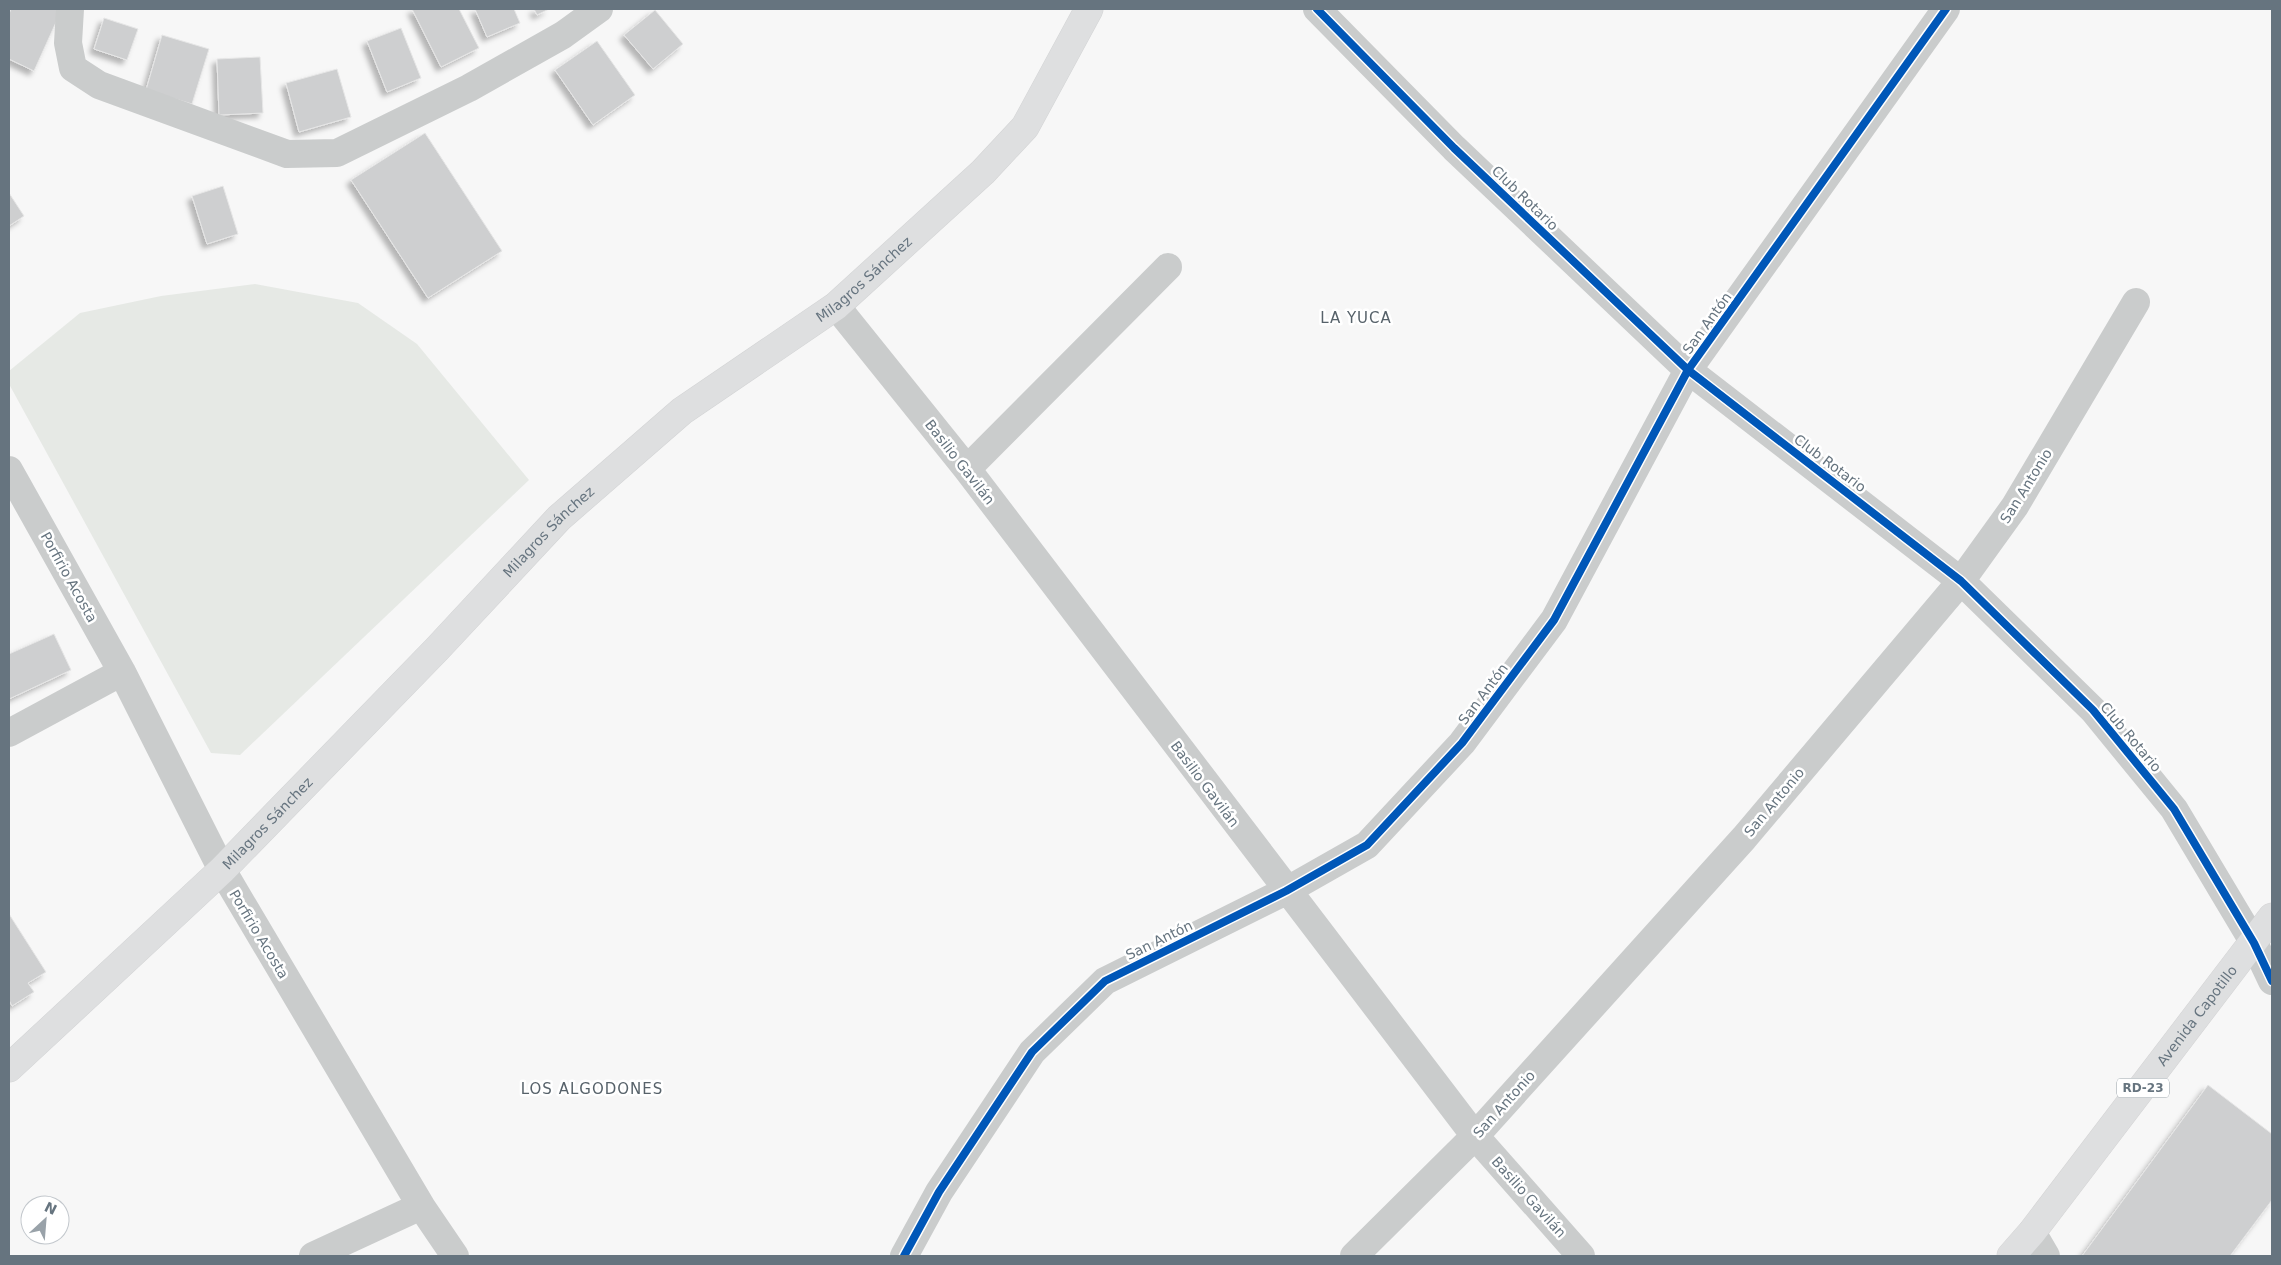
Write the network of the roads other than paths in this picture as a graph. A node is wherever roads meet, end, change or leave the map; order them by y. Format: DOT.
graph roads {
  1 [pos="70,9"];
  2 [pos="600,9"];
  3 [pos="1089,9"];
  4 [pos="1318,9"];
  5 [pos="1946,9"];
  6 [pos="1168,267"];
  7 [pos="2136,302"];
  8 [pos="836,306"];
  9 [pos="1688,370"];
  10 [pos="967,469"];
  11 [pos="9,470"];
  12 [pos="1961,582"];
  13 [pos="122,672"];
  14 [pos="9,733"];
  15 [pos="222,870"];
  16 [pos="1286,891"];
  17 [pos="2272,917"];
  18 [pos="2254,943"];
  19 [pos="2272,981"];
  20 [pos="9,1068"];
  21 [pos="1475,1136"];
  22 [pos="421,1206"];
  23 [pos="2032,1232"];
  24 [pos="313,1256"];
  25 [pos="455,1256"];
  26 [pos="904,1256"];
  27 [pos="1354,1256"];
  28 [pos="1582,1256"];
  29 [pos="2011,1256"];
  30 [pos="2046,1256"];
  1 -- 2 [label="street"];
  3 -- 8 [label="main road, Milagros Sánchez"];
  4 -- 9 [label="street, Club Rotario"];
  5 -- 9 [label="street, San Antón"];
  6 -- 10 [label="street"];
  7 -- 12 [label="street, San Antonio"];
  8 -- 10 [label="street, Basilio Gavilán"];
  8 -- 15 [label="main road, Milagros Sánchez"];
  9 -- 12 [label="street, Club Rotario"];
  9 -- 16 [label="street, San Antón"];
  10 -- 16 [label="street, Basilio Gavilán"];
  11 -- 13 [label="street, Porfirio Acosta"];
  12 -- 18 [label="street, Club Rotario"];
  12 -- 21 [label="street, San Antonio"];
  13 -- 14 [label="street"];
  13 -- 15 [label="street, Porfirio Acosta"];
  15 -- 20 [label="main road, Milagros Sánchez"];
  15 -- 22 [label="street, Porfirio Acosta"];
  16 -- 21 [label="street, Basilio Gavilán"];
  16 -- 26 [label="street, San Antón"];
  17 -- 18 [label="main road, Avenida Capotillo / RD-23"];
  18 -- 19 [label="street, Club Rotario"];
  18 -- 23 [label="main road, Avenida Capotillo / RD-23"];
  21 -- 27 [label="street, San Antonio"];
  21 -- 28 [label="street, Basilio Gavilán"];
  22 -- 24 [label="street"];
  22 -- 25 [label="street, Porfirio Acosta"];
  23 -- 29 [label="main road, Avenida Capotillo / RD-23"];
  23 -- 30 [label="street"];
}
